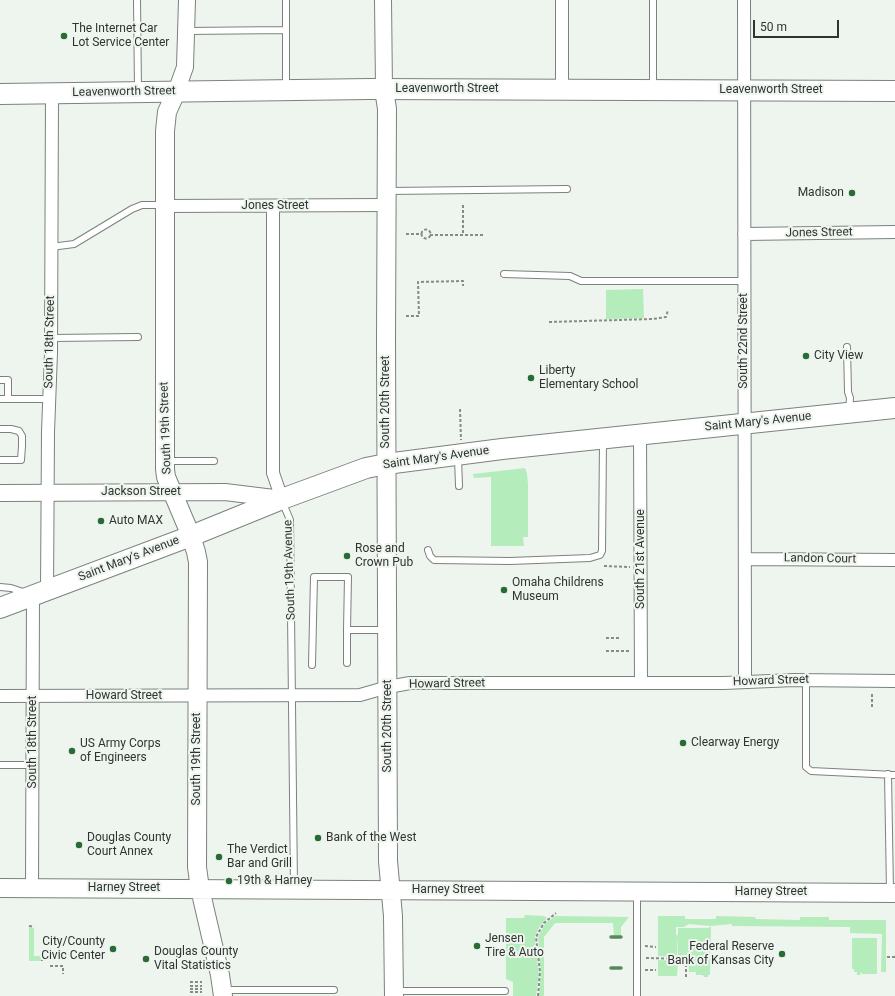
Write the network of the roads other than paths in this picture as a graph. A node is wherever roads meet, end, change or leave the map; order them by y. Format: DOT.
graph roads {
  1 [pos="137,0"];
  2 [pos="187,0"];
  3 [pos="286,0"];
  4 [pos="383,0"];
  5 [pos="562,0"];
  6 [pos="653,0"];
  7 [pos="744,0"];
  8 [pos="286,30"];
  9 [pos="186,31"];
  10 [pos="286,89"];
  11 [pos="384,89"];
  12 [pos="562,89"];
  13 [pos="653,90"];
  14 [pos="744,90"];
  15 [pos="895,91"];
  16 [pos="138,92"];
  17 [pos="176,92"];
  18 [pos="0,94"];
  19 [pos="52,94"];
  20 [pos="567,190"];
  21 [pos="386,198"];
  22 [pos="164,206"];
  23 [pos="273,206"];
  24 [pos="895,232"];
  25 [pos="744,234"];
  26 [pos="51,247"];
  27 [pos="504,274"];
  28 [pos="744,281"];
  29 [pos="138,336"];
  30 [pos="51,338"];
  31 [pos="847,347"];
  32 [pos="0,380"];
  33 [pos="0,399"];
  34 [pos="8,399"];
  35 [pos="50,399"];
  36 [pos="895,408"];
  37 [pos="848,413"];
  38 [pos="744,423"];
  39 [pos="0,429"];
  40 [pos="640,434"];
  41 [pos="603,438"];
  42 [pos="459,448"];
  43 [pos="0,460"];
  44 [pos="165,461"];
  45 [pos="214,461"];
  46 [pos="386,464"];
  47 [pos="459,486"];
  48 [pos="0,492"];
  49 [pos="48,492"];
  50 [pos="173,493"];
  51 [pos="282,499"];
  52 [pos="191,536"];
  53 [pos="428,550"];
  54 [pos="745,559"];
  55 [pos="895,560"];
  56 [pos="0,586"];
  57 [pos="40,593"];
  58 [pos="0,608"];
  59 [pos="347,630"];
  60 [pos="387,630"];
  61 [pos="347,663"];
  62 [pos="312,665"];
  63 [pos="806,680"];
  64 [pos="895,681"];
  65 [pos="745,682"];
  66 [pos="641,683"];
  67 [pos="388,688"];
  68 [pos="0,696"];
  69 [pos="33,696"];
  70 [pos="197,696"];
  71 [pos="292,696"];
  72 [pos="0,765"];
  73 [pos="33,765"];
  74 [pos="892,774"];
  75 [pos="0,888"];
  76 [pos="32,888"];
  77 [pos="200,889"];
  78 [pos="294,889"];
  79 [pos="390,890"];
  80 [pos="637,891"];
  81 [pos="892,893"];
  82 [pos="334,990"];
  83 [pos="505,991"];
  84 [pos="223,993"];
  85 [pos="394,993"];
  86 [pos="637,996"];
  1 -- 16 [label="lane"];
  2 -- 9 [label="street, South 19th Street"];
  3 -- 8 [label="lane"];
  4 -- 11 [label="street, South 20th Street"];
  5 -- 12 [label="street"];
  6 -- 13 [label="lane"];
  7 -- 14 [label="street, South 22nd Street"];
  8 -- 9 [label="lane"];
  8 -- 10 [label="lane"];
  9 -- 17 [label="street, South 19th Street"];
  10 -- 11 [label="main road, Leavenworth Street"];
  10 -- 17 [label="main road, Leavenworth Street"];
  11 -- 12 [label="main road, Leavenworth Street"];
  11 -- 21 [label="main road, South 20th Street"];
  12 -- 13 [label="main road, Leavenworth Street"];
  13 -- 14 [label="main road, Leavenworth Street"];
  14 -- 15 [label="main road, Leavenworth Street"];
  14 -- 25 [label="street, South 22nd Street"];
  16 -- 17 [label="main road, Leavenworth Street"];
  16 -- 19 [label="main road, Leavenworth Street"];
  17 -- 22 [label="main road, South 19th Street"];
  18 -- 19 [label="main road, Leavenworth Street"];
  19 -- 26 [label="street, South 18th Street"];
  20 -- 21 [label="lane"];
  21 -- 23 [label="street, Jones Street"];
  21 -- 46 [label="main road, South 20th Street"];
  22 -- 23 [label="street, Jones Street"];
  22 -- 26 [label="lane"];
  22 -- 44 [label="main road, South 19th Street"];
  23 -- 51 [label="street, South 19th Avenue"];
  24 -- 25 [label="street, Jones Street"];
  25 -- 28 [label="street, South 22nd Street"];
  26 -- 30 [label="street, South 18th Street"];
  27 -- 28 [label="lane"];
  28 -- 38 [label="street, South 22nd Street"];
  29 -- 30 [label="lane"];
  30 -- 35 [label="street, South 18th Street"];
  31 -- 37 [label="lane"];
  32 -- 34 [label="lane"];
  33 -- 34 [label="lane"];
  34 -- 35 [label="lane"];
  35 -- 49 [label="street, South 18th Street"];
  36 -- 37 [label="main road, Saint Mary's Avenue"];
  37 -- 38 [label="main road, Saint Mary's Avenue"];
  38 -- 40 [label="main road, Saint Mary's Avenue"];
  38 -- 54 [label="street, South 22nd Street"];
  39 -- 43 [label="lane"];
  40 -- 41 [label="main road, Saint Mary's Avenue"];
  40 -- 66 [label="street, South 21st Avenue"];
  41 -- 42 [label="main road, Saint Mary's Avenue"];
  41 -- 53 [label="lane"];
  42 -- 46 [label="main road, Saint Mary's Avenue"];
  42 -- 47 [label="lane"];
  44 -- 45 [label="lane"];
  44 -- 50 [label="main road, South 19th Street"];
  46 -- 51 [label="main road, Saint Mary's Avenue"];
  46 -- 60 [label="main road, South 20th Street"];
  48 -- 49 [label="street, Jackson Street"];
  49 -- 50 [label="street, Jackson Street"];
  49 -- 57 [label="street, South 18th Street"];
  50 -- 51 [label="street, Jackson Street"];
  50 -- 52 [label="main road, South 19th Street"];
  51 -- 52 [label="main road, Saint Mary's Avenue"];
  51 -- 71 [label="lane, South 19th Avenue"];
  52 -- 57 [label="main road, Saint Mary's Avenue"];
  52 -- 70 [label="main road, South 19th Street"];
  54 -- 55 [label="street, Landon Court"];
  54 -- 65 [label="street, South 22nd Street"];
  56 -- 57 [label="lane"];
  57 -- 58 [label="main road, Saint Mary's Avenue"];
  57 -- 69 [label="street, South 18th Street"];
  59 -- 60 [label="lane"];
  59 -- 61 [label="lane"];
  59 -- 62 [label="lane"];
  60 -- 67 [label="main road, South 20th Street"];
  63 -- 64 [label="street, Howard Street"];
  63 -- 65 [label="street, Howard Street"];
  63 -- 74 [label="lane"];
  65 -- 66 [label="street, Howard Street"];
  66 -- 67 [label="street, Howard Street"];
  67 -- 71 [label="street, Howard Street"];
  67 -- 79 [label="main road, South 20th Street"];
  68 -- 69 [label="street, Howard Street"];
  69 -- 70 [label="street, Howard Street"];
  69 -- 73 [label="street, South 18th Street"];
  70 -- 71 [label="street, Howard Street"];
  70 -- 77 [label="main road, South 19th Street"];
  71 -- 78 [label="lane, South 19th Avenue"];
  72 -- 73 [label="lane"];
  73 -- 76 [label="street, South 18th Street"];
  74 -- 81 [label="lane"];
  75 -- 76 [label="main road, Harney Street"];
  76 -- 77 [label="main road, Harney Street"];
  77 -- 78 [label="main road, Harney Street"];
  77 -- 84 [label="main road, South 19th Street"];
  78 -- 79 [label="main road, Harney Street"];
  79 -- 80 [label="main road, Harney Street"];
  79 -- 85 [label="main road, South 20th Street"];
  80 -- 81 [label="main road, Harney Street"];
  80 -- 86 [label="lane"];
  82 -- 84 [label="lane"];
  83 -- 85 [label="lane"];
}
